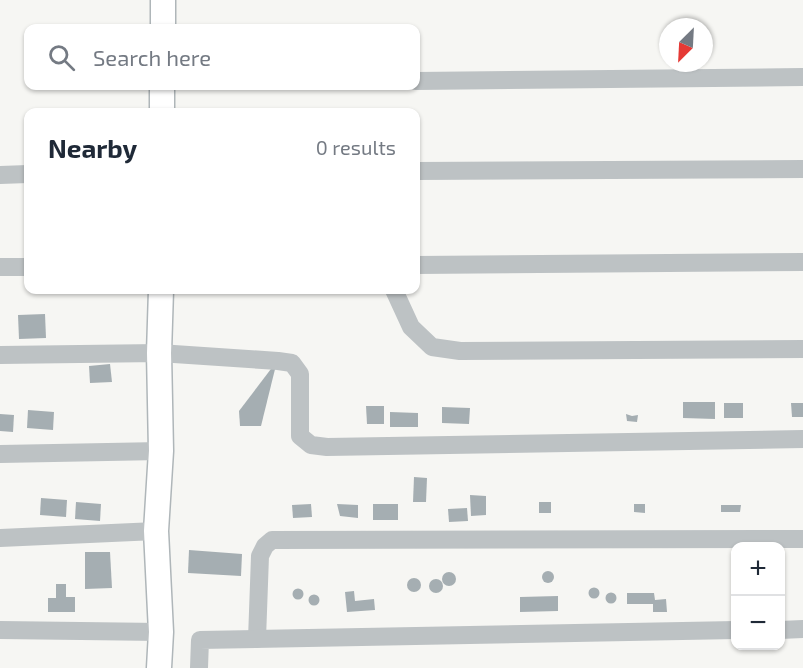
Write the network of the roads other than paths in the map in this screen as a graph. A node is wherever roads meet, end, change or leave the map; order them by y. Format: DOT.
graph roads {
  1 [pos="163,0"];
  2 [pos="163,24"];
  3 [pos="803,77"];
  4 [pos="420,81"];
  5 [pos="162,90"];
  6 [pos="162,108"];
  7 [pos="803,170"];
  8 [pos="420,171"];
  9 [pos="24,174"];
  10 [pos="0,175"];
  11 [pos="803,262"];
  12 [pos="420,265"];
  13 [pos="0,267"];
  14 [pos="24,267"];
  15 [pos="161,294"];
  16 [pos="396,294"];
  17 [pos="803,349"];
  18 [pos="159,353"];
  19 [pos="0,355"];
  20 [pos="803,439"];
  21 [pos="161,451"];
  22 [pos="0,453"];
  23 [pos="156,531"];
  24 [pos="0,538"];
  25 [pos="803,539"];
  26 [pos="803,629"];
  27 [pos="0,630"];
  28 [pos="731,630"];
  29 [pos="785,630"];
  30 [pos="161,632"];
  31 [pos="258,639"];
  32 [pos="159,668"];
  33 [pos="199,668"];
  1 -- 2 [label="street"];
  3 -- 4 [label="street"];
  5 -- 6 [label="street"];
  7 -- 8 [label="street"];
  9 -- 10 [label="street"];
  11 -- 12 [label="street"];
  13 -- 14 [label="street"];
  15 -- 18 [label="street"];
  16 -- 17 [label="street"];
  18 -- 19 [label="street"];
  18 -- 20 [label="street"];
  18 -- 21 [label="street"];
  21 -- 22 [label="street"];
  21 -- 23 [label="street"];
  23 -- 24 [label="street"];
  23 -- 30 [label="street"];
  25 -- 31 [label="street"];
  26 -- 29 [label="street"];
  27 -- 30 [label="street"];
  28 -- 31 [label="street"];
  30 -- 32 [label="street"];
  31 -- 33 [label="street"];
}
